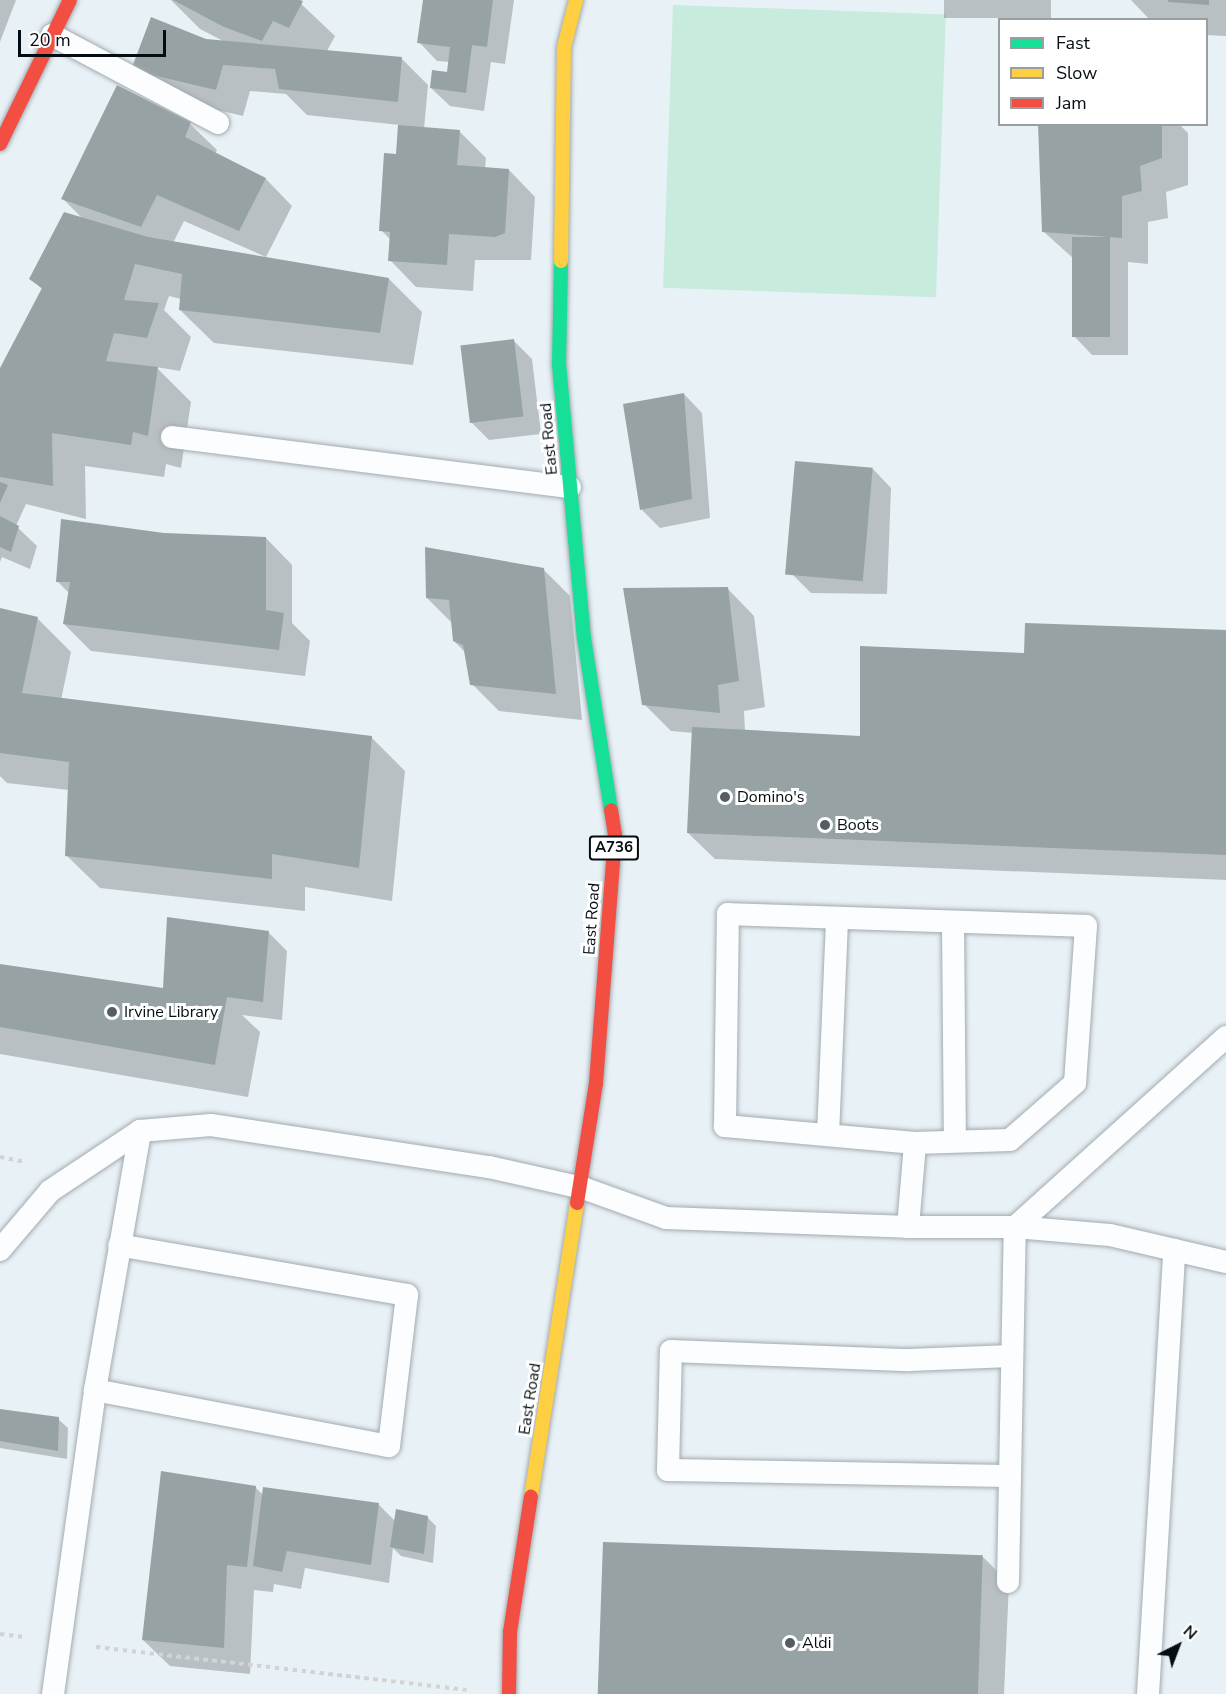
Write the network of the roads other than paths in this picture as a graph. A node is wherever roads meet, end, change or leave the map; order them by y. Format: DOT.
graph roads {
  1 [pos="70,0"];
  2 [pos="576,0"];
  3 [pos="52,35"];
  4 [pos="218,123"];
  5 [pos="0,144"];
  6 [pos="172,437"];
  7 [pos="570,487"];
  8 [pos="837,918"];
  9 [pos="953,922"];
  10 [pos="1226,1037"];
  11 [pos="140,1131"];
  12 [pos="828,1135"];
  13 [pos="955,1141"];
  14 [pos="915,1143"];
  15 [pos="583,1188"];
  16 [pos="908,1227"];
  17 [pos="1015,1227"];
  18 [pos="119,1245"];
  19 [pos="0,1250"];
  20 [pos="1174,1250"];
  21 [pos="1226,1262"];
  22 [pos="1011,1356"];
  23 [pos="95,1390"];
  24 [pos="1010,1476"];
  25 [pos="1008,1582"];
  26 [pos="53,1694"];
  27 [pos="509,1694"];
  28 [pos="1148,1694"];
  1 -- 3 [label="main road"];
  2 -- 7 [label="main road, East Road / A736"];
  3 -- 4 [label="lane"];
  3 -- 5 [label="main road"];
  6 -- 7 [label="lane"];
  7 -- 15 [label="main road, East Road / A736"];
  8 -- 9 [label="lane"];
  8 -- 12 [label="lane"];
  8 -- 12 [label="lane"];
  9 -- 13 [label="lane"];
  9 -- 13 [label="lane"];
  10 -- 17 [label="lane"];
  11 -- 15 [label="lane"];
  11 -- 18 [label="lane"];
  11 -- 19 [label="lane"];
  12 -- 14 [label="lane"];
  13 -- 14 [label="lane"];
  14 -- 16 [label="lane"];
  15 -- 16 [label="lane"];
  15 -- 27 [label="main road, East Road / A736"];
  16 -- 17 [label="lane"];
  17 -- 20 [label="lane"];
  17 -- 22 [label="lane"];
  18 -- 23 [label="lane"];
  18 -- 23 [label="lane"];
  20 -- 21 [label="lane"];
  20 -- 28 [label="lane"];
  22 -- 24 [label="lane"];
  22 -- 24 [label="lane"];
  23 -- 26 [label="lane"];
  24 -- 25 [label="lane"];
}
